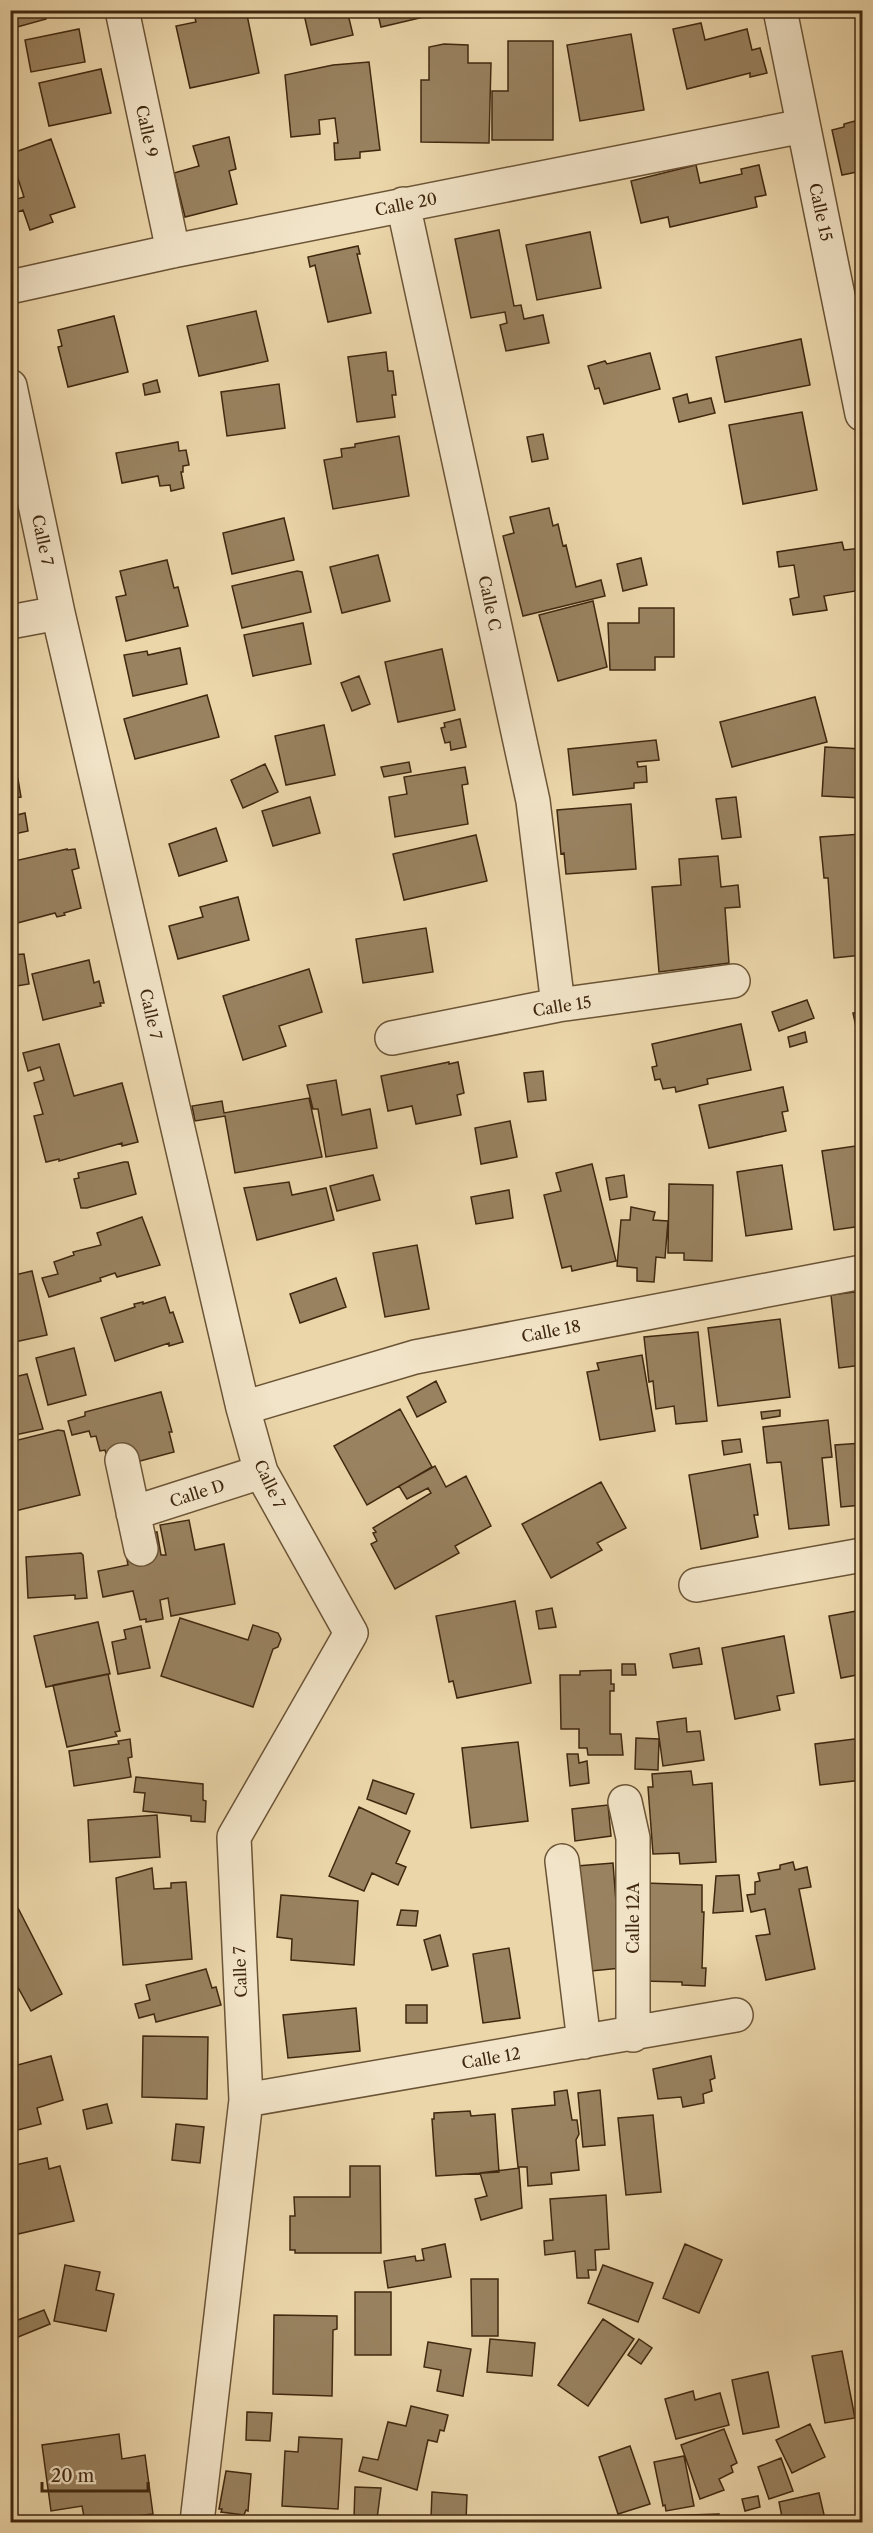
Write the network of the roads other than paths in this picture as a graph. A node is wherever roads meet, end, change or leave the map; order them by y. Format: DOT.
graph roads {
  1 [pos="122,10"];
  2 [pos="780,10"];
  3 [pos="803,126"];
  4 [pos="403,204"];
  5 [pos="172,251"];
  6 [pos="10,287"];
  7 [pos="10,386"];
  8 [pos="862,414"];
  9 [pos="58,613"];
  10 [pos="10,622"];
  11 [pos="733,981"];
  12 [pos="558,1005"];
  13 [pos="392,1038"];
  14 [pos="862,1272"];
  15 [pos="243,1408"];
  16 [pos="122,1460"];
  17 [pos="261,1472"];
  18 [pos="133,1513"];
  19 [pos="141,1549"];
  20 [pos="862,1555"];
  21 [pos="696,1585"];
  22 [pos="625,1802"];
  23 [pos="562,1861"];
  24 [pos="736,2015"];
  25 [pos="633,2035"];
  26 [pos="584,2042"];
  27 [pos="246,2100"];
  28 [pos="197,2523"];
  1 -- 5 [label="street, Calle 9"];
  2 -- 3 [label="street, Calle 15"];
  3 -- 4 [label="street, Calle 20"];
  3 -- 8 [label="street, Calle 15"];
  4 -- 5 [label="street, Calle 20"];
  4 -- 12 [label="street, Calle C"];
  5 -- 6 [label="street, Calle 20"];
  7 -- 9 [label="street, Calle 7"];
  9 -- 10 [label="street"];
  9 -- 15 [label="street, Calle 7"];
  11 -- 12 [label="street, Calle 15"];
  12 -- 13 [label="street, Calle 15"];
  14 -- 15 [label="street, Calle 18"];
  15 -- 17 [label="street, Calle 7"];
  16 -- 18 [label="street"];
  17 -- 18 [label="street, Calle D"];
  17 -- 27 [label="street, Calle 7"];
  18 -- 19 [label="street"];
  20 -- 21 [label="street"];
  22 -- 25 [label="street, Calle 12A"];
  23 -- 26 [label="street"];
  24 -- 25 [label="street, Calle 12"];
  25 -- 26 [label="street, Calle 12"];
  26 -- 27 [label="street, Calle 12"];
  27 -- 28 [label="street, Calle 7"];
}
